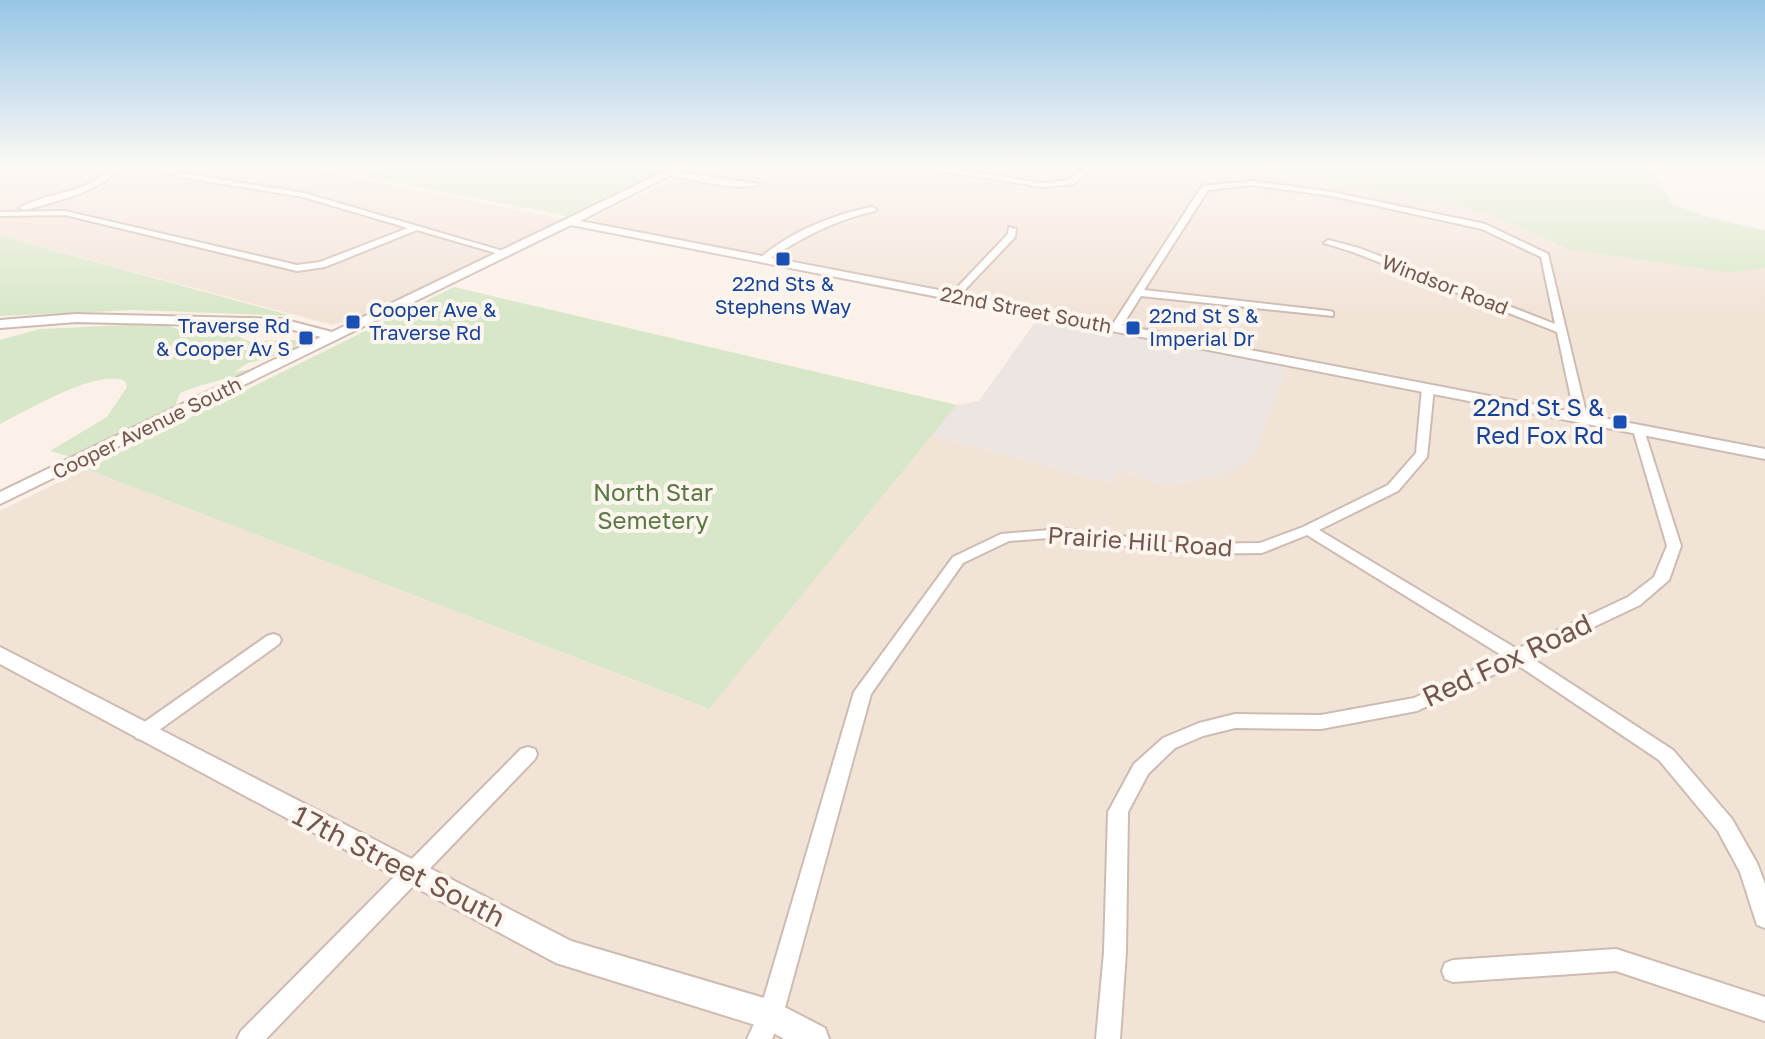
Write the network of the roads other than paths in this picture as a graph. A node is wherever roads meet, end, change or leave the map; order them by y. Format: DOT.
graph roads {
  1 [pos="75,215"];
  2 [pos="373,215"];
  3 [pos="583,215"];
  4 [pos="842,215"];
  5 [pos="1188,215"];
  6 [pos="1432,215"];
  7 [pos="570,222"];
  8 [pos="415,228"];
  9 [pos="1012,229"];
  10 [pos="1328,243"];
  11 [pos="506,253"];
  12 [pos="763,259"];
  13 [pos="1141,293"];
  14 [pos="954,296"];
  15 [pos="1329,314"];
  16 [pos="0,324"];
  17 [pos="1116,327"];
  18 [pos="1562,330"];
  19 [pos="335,337"];
  20 [pos="1428,388"];
  21 [pos="1581,417"];
  22 [pos="1639,430"];
  23 [pos="1765,454"];
  24 [pos="0,499"];
  25 [pos="1308,530"];
  26 [pos="273,640"];
  27 [pos="0,655"];
  28 [pos="1514,655"];
  29 [pos="142,733"];
  30 [pos="528,754"];
  31 [pos="410,873"];
  32 [pos="1765,918"];
  33 [pos="1453,971"];
  34 [pos="1765,1009"];
  35 [pos="765,1027"];
  36 [pos="249,1039"];
  37 [pos="814,1039"];
  38 [pos="1108,1039"];
  1 -- 8 [label="street"];
  2 -- 8 [label="street"];
  3 -- 7 [label="street, Cooper Avenue South"];
  4 -- 12 [label="street"];
  5 -- 13 [label="street"];
  6 -- 18 [label="street"];
  7 -- 11 [label="street, Cooper Avenue South"];
  7 -- 12 [label="street, 22nd Street South"];
  8 -- 11 [label="street"];
  9 -- 14 [label="street"];
  10 -- 18 [label="street, Windsor Road"];
  11 -- 19 [label="street, Cooper Avenue South"];
  12 -- 14 [label="street, 22nd Street South"];
  13 -- 15 [label="street"];
  13 -- 17 [label="street"];
  14 -- 17 [label="street, 22nd Street South"];
  16 -- 19 [label="street"];
  17 -- 20 [label="street, 22nd Street South"];
  18 -- 21 [label="street"];
  19 -- 24 [label="street, Cooper Avenue South"];
  20 -- 21 [label="street, 22nd Street South"];
  20 -- 25 [label="street, Prairie Hill Road"];
  21 -- 22 [label="street, 22nd Street South"];
  22 -- 23 [label="street, 22nd Street South"];
  22 -- 28 [label="street, Red Fox Road"];
  25 -- 28 [label="street"];
  25 -- 35 [label="street, Prairie Hill Road"];
  26 -- 29 [label="street"];
  27 -- 29 [label="street, 17th Street South"];
  28 -- 32 [label="street"];
  28 -- 38 [label="street, Red Fox Road"];
  29 -- 31 [label="street, 17th Street South"];
  30 -- 31 [label="street"];
  31 -- 35 [label="street, 17th Street South"];
  31 -- 36 [label="street"];
  33 -- 34 [label="street"];
  35 -- 37 [label="street, 17th Street South"];
}
